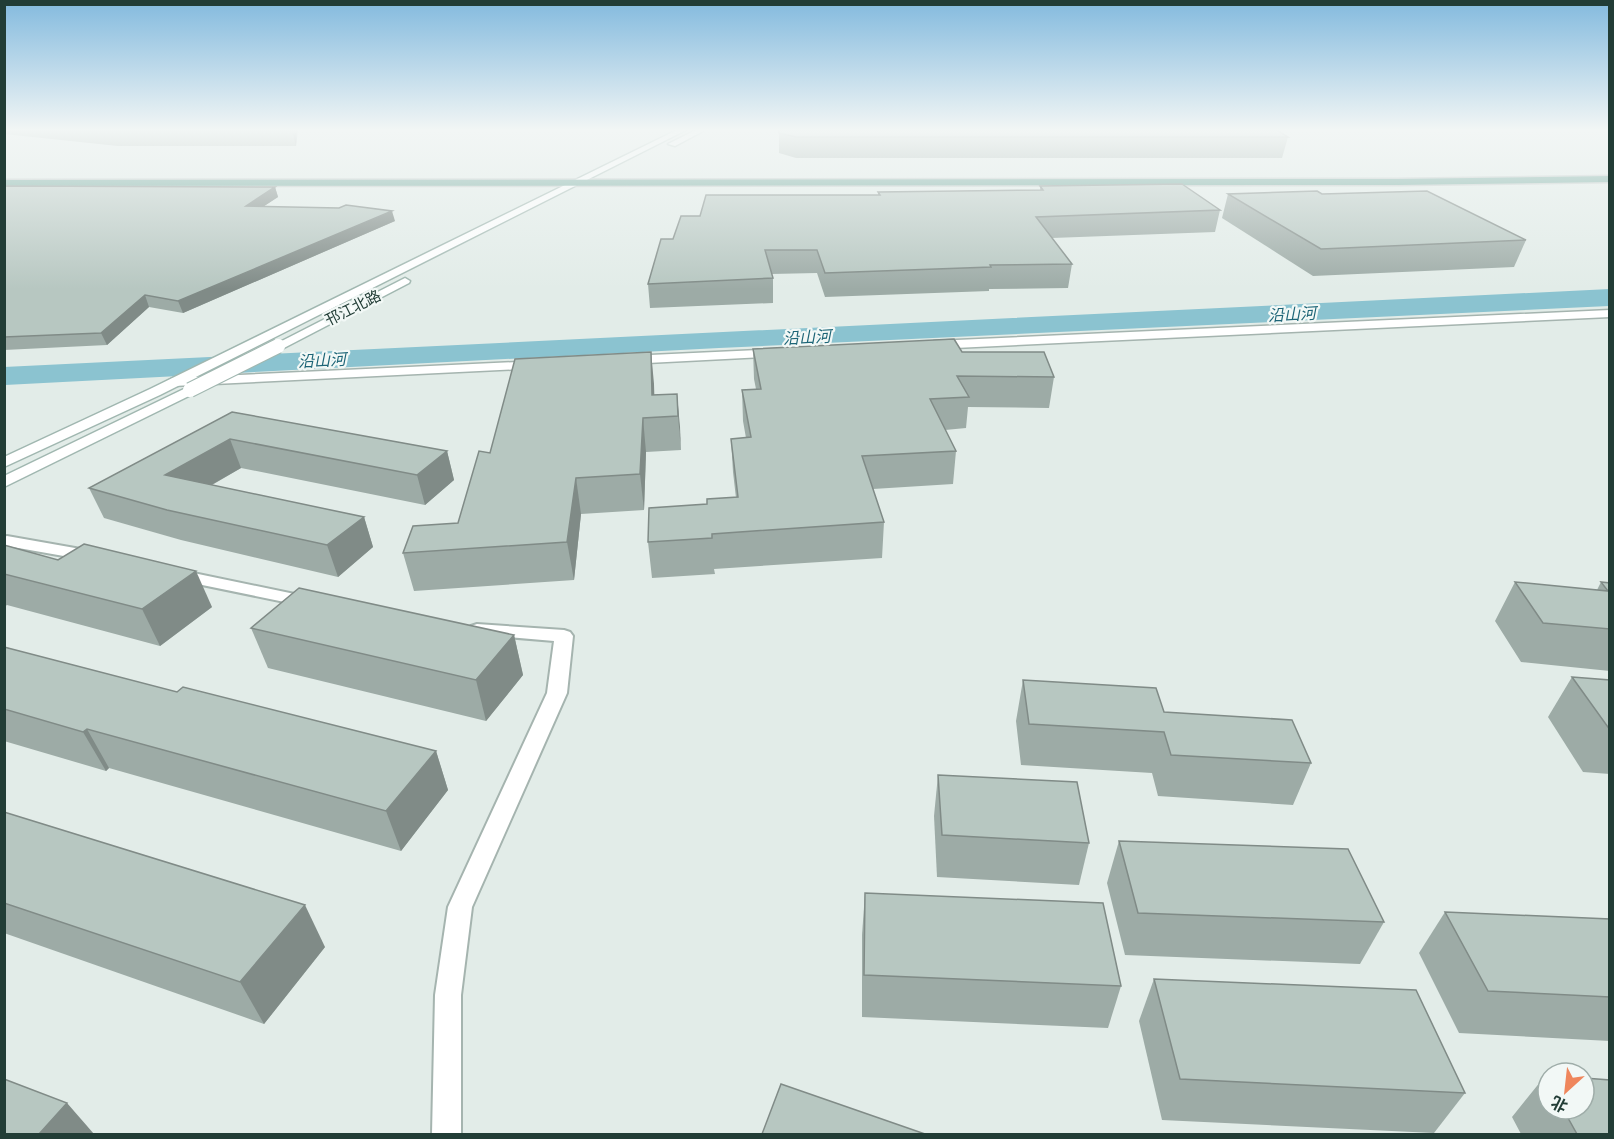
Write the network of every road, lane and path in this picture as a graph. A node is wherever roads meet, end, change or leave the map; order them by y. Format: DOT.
graph roads {
  1 [pos="91,183"];
  2 [pos="935,183"];
  3 [pos="573,184"];
  4 [pos="595,184"];
  5 [pos="468,249"];
  6 [pos="416,276"];
  7 [pos="1610,313"];
  8 [pos="922,346"];
  9 [pos="792,352"];
  10 [pos="613,361"];
  11 [pos="554,364"];
  12 [pos="173,382"];
  13 [pos="4,463"];
  14 [pos="4,482"];
  15 [pos="7,541"];
  16 [pos="107,559"];
  17 [pos="165,572"];
  18 [pos="328,606"];
  19 [pos="457,629"];
  20 [pos="447,1134"];
  1 -- 3 [label="main road"];
  2 -- 4 [label="main road"];
  3 -- 4 [label="main road"];
  3 -- 12 [label="main road, 邗江北路"];
  4 -- 5 [label="main road"];
  6 -- 14 [label="main road, 邗江北路, bridge"];
  7 -- 8 [label="main road"];
  9 -- 10 [label="main road"];
  11 -- 12 [label="main road"];
  12 -- 13 [label="main road, 邗江北路"];
  15 -- 16 [label="lane"];
  17 -- 18 [label="lane"];
  19 -- 20 [label="lane"];
}
